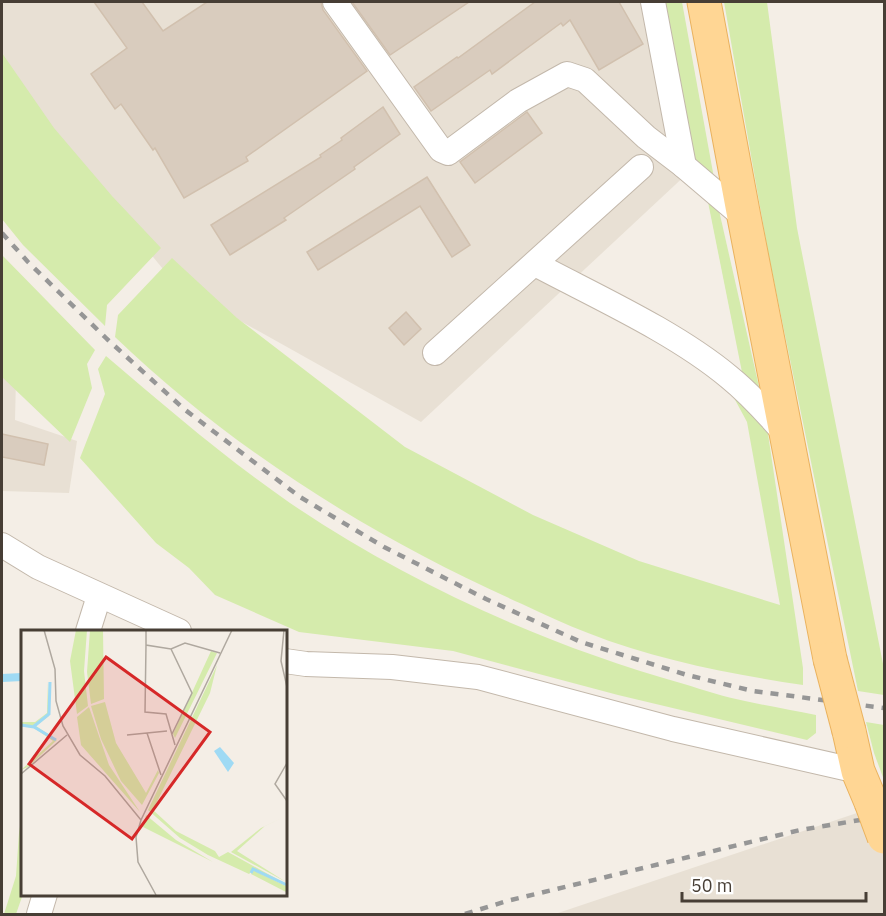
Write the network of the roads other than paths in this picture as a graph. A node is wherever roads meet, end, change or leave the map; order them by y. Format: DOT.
graph roads {
  1 [pos="335,2"];
  2 [pos="652,2"];
  3 [pos="704,2"];
  4 [pos="684,166"];
  5 [pos="641,167"];
  6 [pos="744,217"];
  7 [pos="535,264"];
  8 [pos="435,353"];
  9 [pos="788,437"];
  10 [pos="2,544"];
  11 [pos="99,596"];
  12 [pos="88,630"];
  13 [pos="177,630"];
  14 [pos="286,661"];
  15 [pos="858,771"];
  16 [pos="885,837"];
  17 [pos="45,895"];
  18 [pos="39,915"];
  1 -- 4 [label="street"];
  2 -- 4 [label="street"];
  3 -- 6 [label="main road"];
  4 -- 6 [label="street"];
  5 -- 7 [label="street"];
  6 -- 9 [label="main road"];
  7 -- 8 [label="street"];
  7 -- 9 [label="street"];
  9 -- 15 [label="main road, bridge"];
  10 -- 11 [label="street"];
  11 -- 12 [label="street"];
  11 -- 13 [label="street"];
  14 -- 15 [label="street"];
  15 -- 16 [label="main road, bridge"];
  17 -- 18 [label="street"];
}
